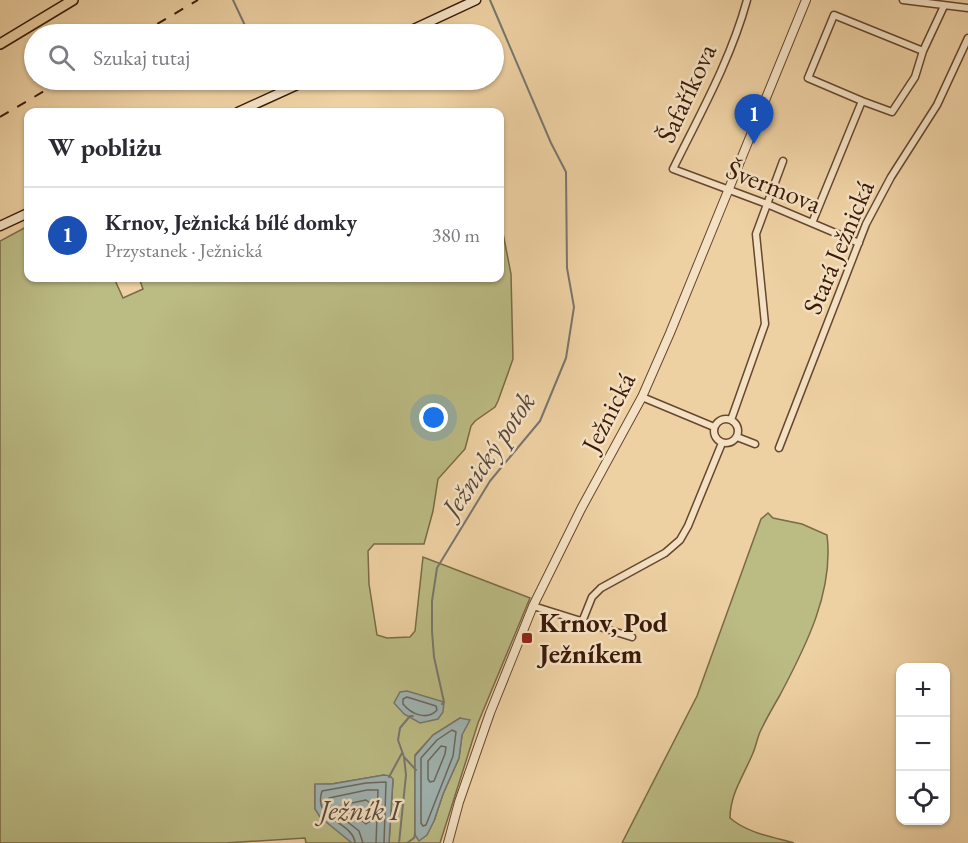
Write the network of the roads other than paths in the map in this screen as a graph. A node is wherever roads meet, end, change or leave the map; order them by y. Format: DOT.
graph roads {
  1 [pos="73,0"];
  2 [pos="476,0"];
  3 [pos="747,0"];
  4 [pos="806,0"];
  5 [pos="903,0"];
  6 [pos="944,6"];
  7 [pos="968,8"];
  8 [pos="33,24"];
  9 [pos="424,24"];
  10 [pos="24,30"];
  11 [pos="968,38"];
  12 [pos="0,44"];
  13 [pos="923,51"];
  14 [pos="286,90"];
  15 [pos="862,101"];
  16 [pos="247,108"];
  17 [pos="783,161"];
  18 [pos="673,169"];
  19 [pos="728,190"];
  20 [pos="767,204"];
  21 [pos="24,215"];
  22 [pos="812,223"];
  23 [pos="0,226"];
  24 [pos="859,243"];
  25 [pos="642,397"];
  26 [pos="731,420"];
  27 [pos="714,427"];
  28 [pos="737,437"];
  29 [pos="722,443"];
  30 [pos="755,444"];
  31 [pos="779,448"];
  32 [pos="533,606"];
  33 [pos="582,622"];
  34 [pos="632,637"];
  35 [pos="448,843"];
  1 -- 8 [label="main road"];
  2 -- 9 [label="main road"];
  3 -- 18 [label="street, Šafaříkova"];
  4 -- 19 [label="street, Ježnická"];
  5 -- 6 [label="street"];
  6 -- 7 [label="street"];
  6 -- 13 [label="street"];
  10 -- 12 [label="main road"];
  11 -- 24 [label="street, Stará Ježnická"];
  13 -- 15 [label="street"];
  13 -- 15 [label="street"];
  14 -- 16 [label="main road"];
  15 -- 22 [label="street"];
  17 -- 20 [label="street"];
  18 -- 19 [label="street, Švermova"];
  19 -- 20 [label="street, Švermova"];
  19 -- 25 [label="street, Ježnická"];
  20 -- 22 [label="street, Švermova"];
  20 -- 26 [label="street"];
  21 -- 23 [label="main road"];
  22 -- 24 [label="street, Švermova"];
  24 -- 31 [label="street, Stará Ježnická"];
  25 -- 27 [label="street"];
  25 -- 32 [label="street, Ježnická"];
  26 -- 27 [label="street"];
  26 -- 28 [label="street"];
  27 -- 29 [label="street"];
  28 -- 29 [label="street"];
  28 -- 30 [label="street"];
  29 -- 33 [label="street"];
  32 -- 33 [label="street"];
  32 -- 35 [label="street, Ježnická"];
  33 -- 34 [label="street"];
}
